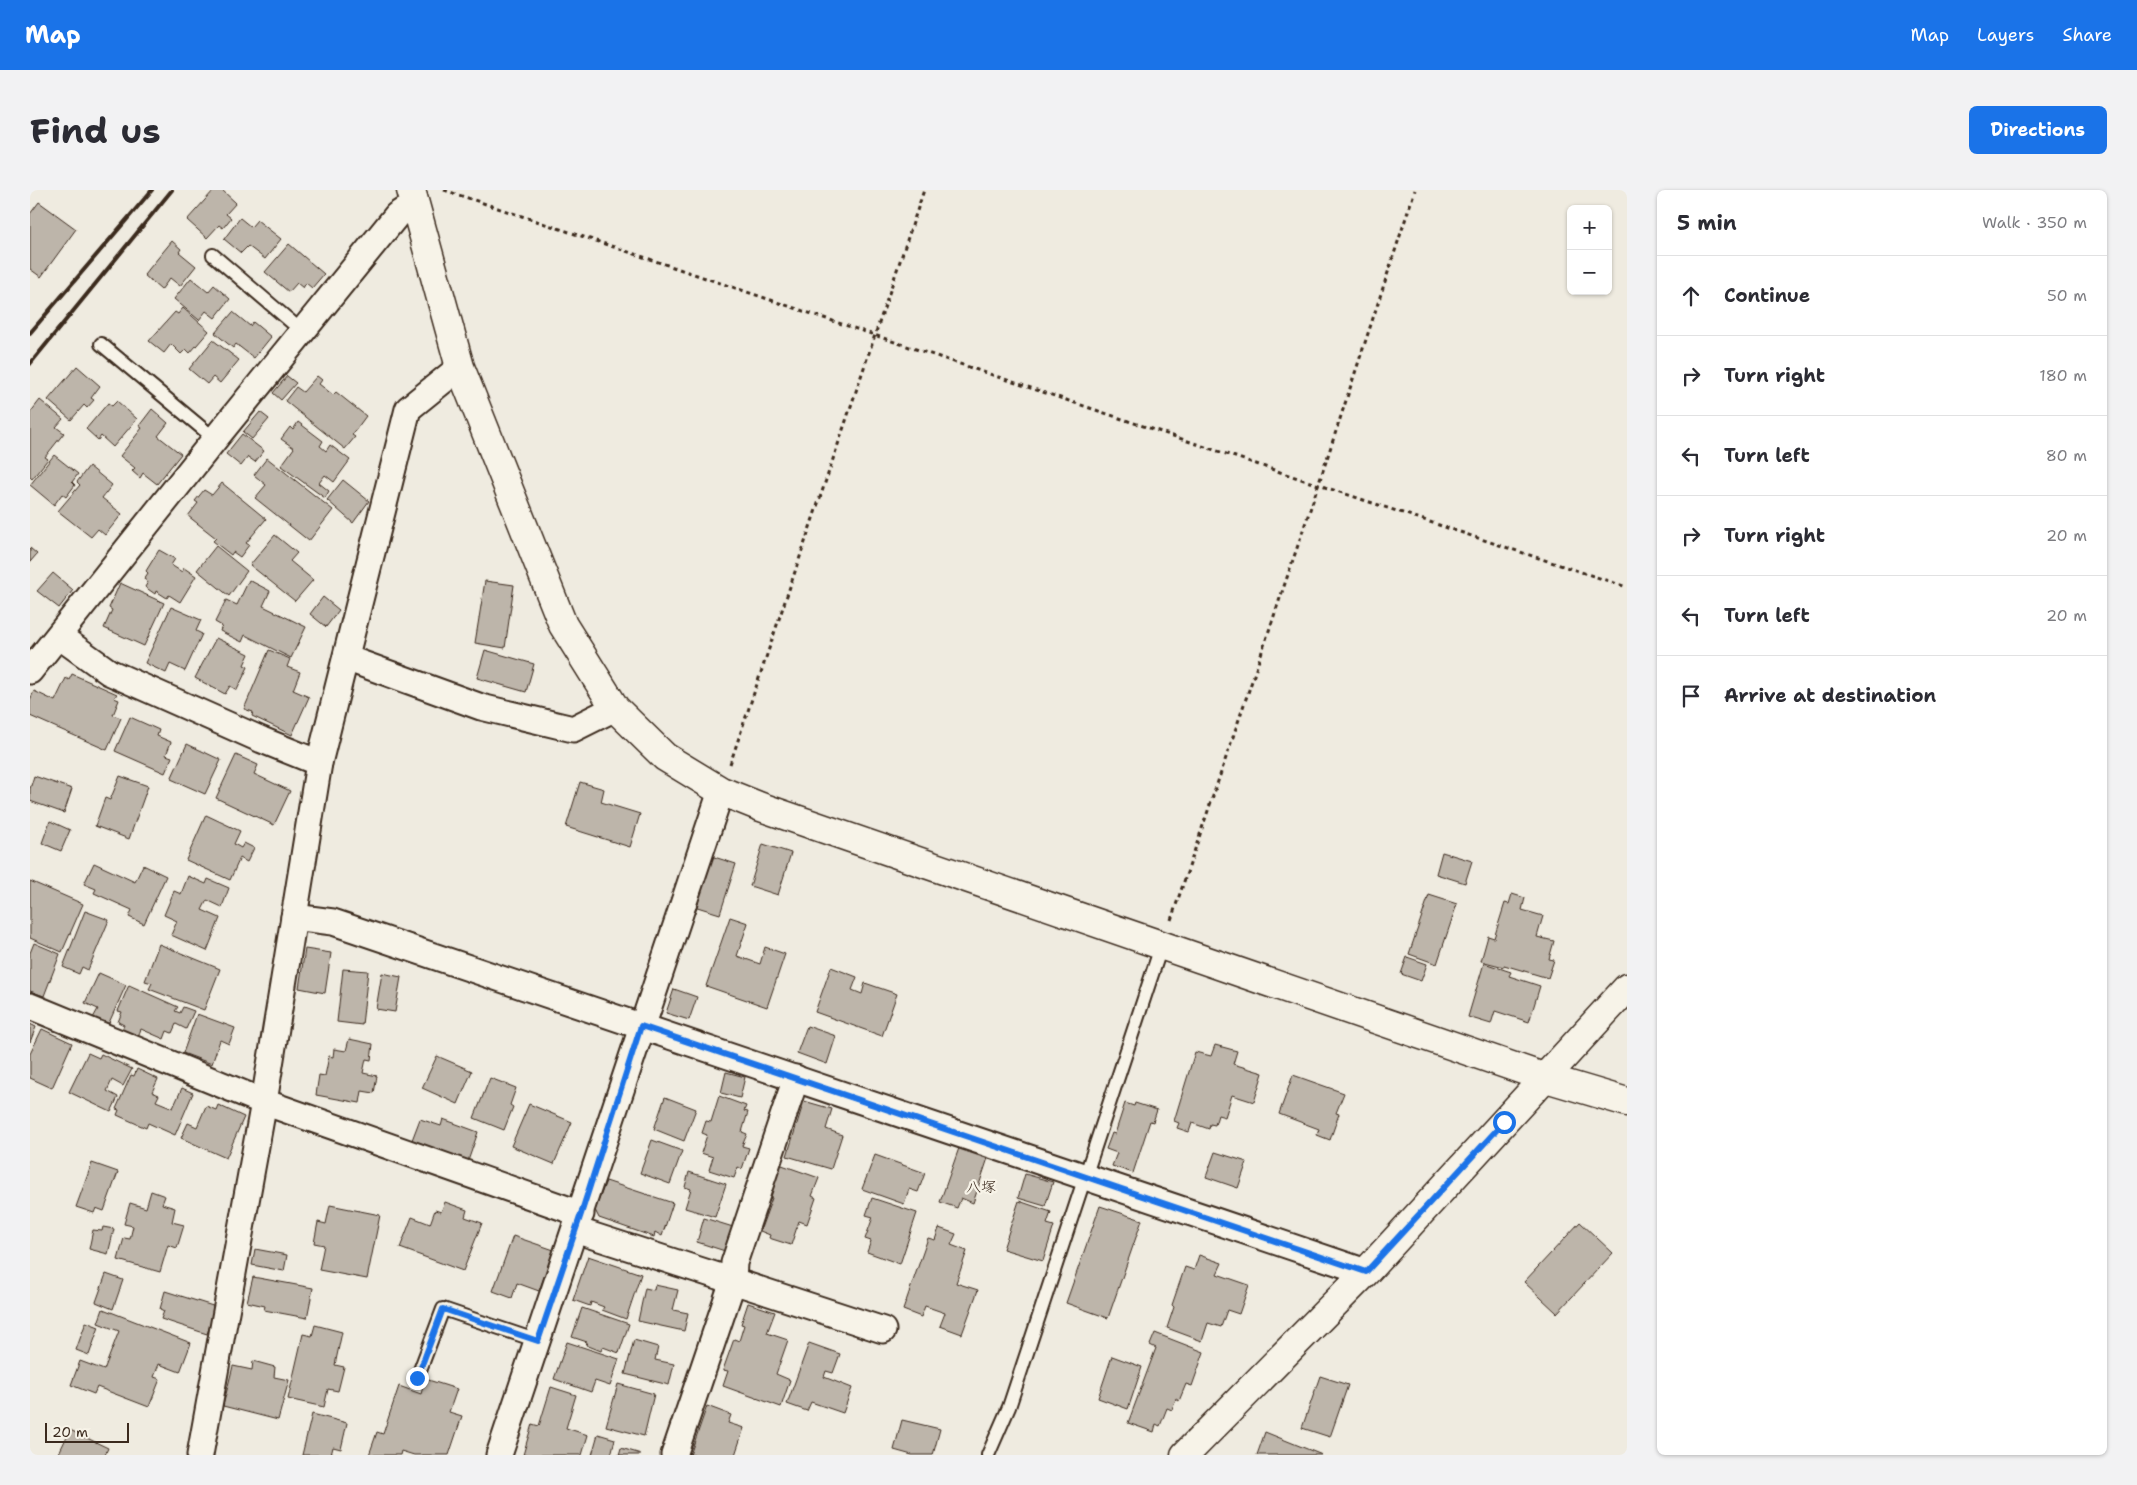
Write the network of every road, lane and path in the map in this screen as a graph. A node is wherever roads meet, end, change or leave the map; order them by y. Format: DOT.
graph roads {
  1 [pos="444,190"];
  2 [pos="924,190"];
  3 [pos="1415,190"];
  4 [pos="413,197"];
  5 [pos="213,256"];
  6 [pos="303,332"];
  7 [pos="877,335"];
  8 [pos="102,344"];
  9 [pos="460,367"];
  10 [pos="215,439"];
  11 [pos="1318,486"];
  12 [pos="1627,587"];
  13 [pos="59,636"];
  14 [pos="346,658"];
  15 [pos="30,671"];
  16 [pos="615,708"];
  17 [pos="320,763"];
  18 [pos="721,791"];
  19 [pos="294,917"];
  20 [pos="1162,944"];
  21 [pos="1627,988"];
  22 [pos="30,1006"];
  23 [pos="641,1026"];
  24 [pos="796,1078"];
  25 [pos="1546,1078"];
  26 [pos="264,1102"];
  27 [pos="1627,1102"];
  28 [pos="1085,1176"];
  29 [pos="578,1222"];
  30 [pos="1366,1272"];
  31 [pos="733,1281"];
  32 [pos="883,1330"];
  33 [pos="538,1341"];
  34 [pos="417,1378"];
  35 [pos="200,1455"];
  36 [pos="499,1455"];
  37 [pos="674,1455"];
  38 [pos="988,1455"];
  39 [pos="1185,1455"];
  1 -- 7 [label="path"];
  2 -- 7 [label="path"];
  3 -- 11 [label="path"];
  4 -- 6 [label="street"];
  4 -- 9 [label="street"];
  5 -- 6 [label="lane"];
  6 -- 10 [label="street"];
  7 -- 11 [label="path"];
  7 -- 18 [label="path"];
  8 -- 10 [label="lane"];
  9 -- 14 [label="street"];
  9 -- 16 [label="street"];
  10 -- 13 [label="street"];
  11 -- 12 [label="path"];
  11 -- 20 [label="path"];
  13 -- 15 [label="street"];
  13 -- 17 [label="street"];
  14 -- 16 [label="street"];
  14 -- 17 [label="street"];
  16 -- 18 [label="street"];
  17 -- 19 [label="street"];
  18 -- 20 [label="street"];
  18 -- 23 [label="street"];
  19 -- 23 [label="street"];
  19 -- 26 [label="street"];
  20 -- 25 [label="street"];
  20 -- 28 [label="lane"];
  21 -- 25 [label="street"];
  22 -- 26 [label="street"];
  23 -- 24 [label="street"];
  23 -- 29 [label="street"];
  24 -- 28 [label="street"];
  24 -- 31 [label="street"];
  25 -- 27 [label="street"];
  25 -- 30 [label="street"];
  26 -- 29 [label="street"];
  26 -- 35 [label="street"];
  28 -- 30 [label="street"];
  28 -- 38 [label="lane"];
  29 -- 31 [label="street"];
  29 -- 33 [label="street"];
  30 -- 39 [label="street"];
  31 -- 32 [label="street"];
  31 -- 37 [label="street"];
  33 -- 34 [label="lane"];
  33 -- 36 [label="street"];
}
